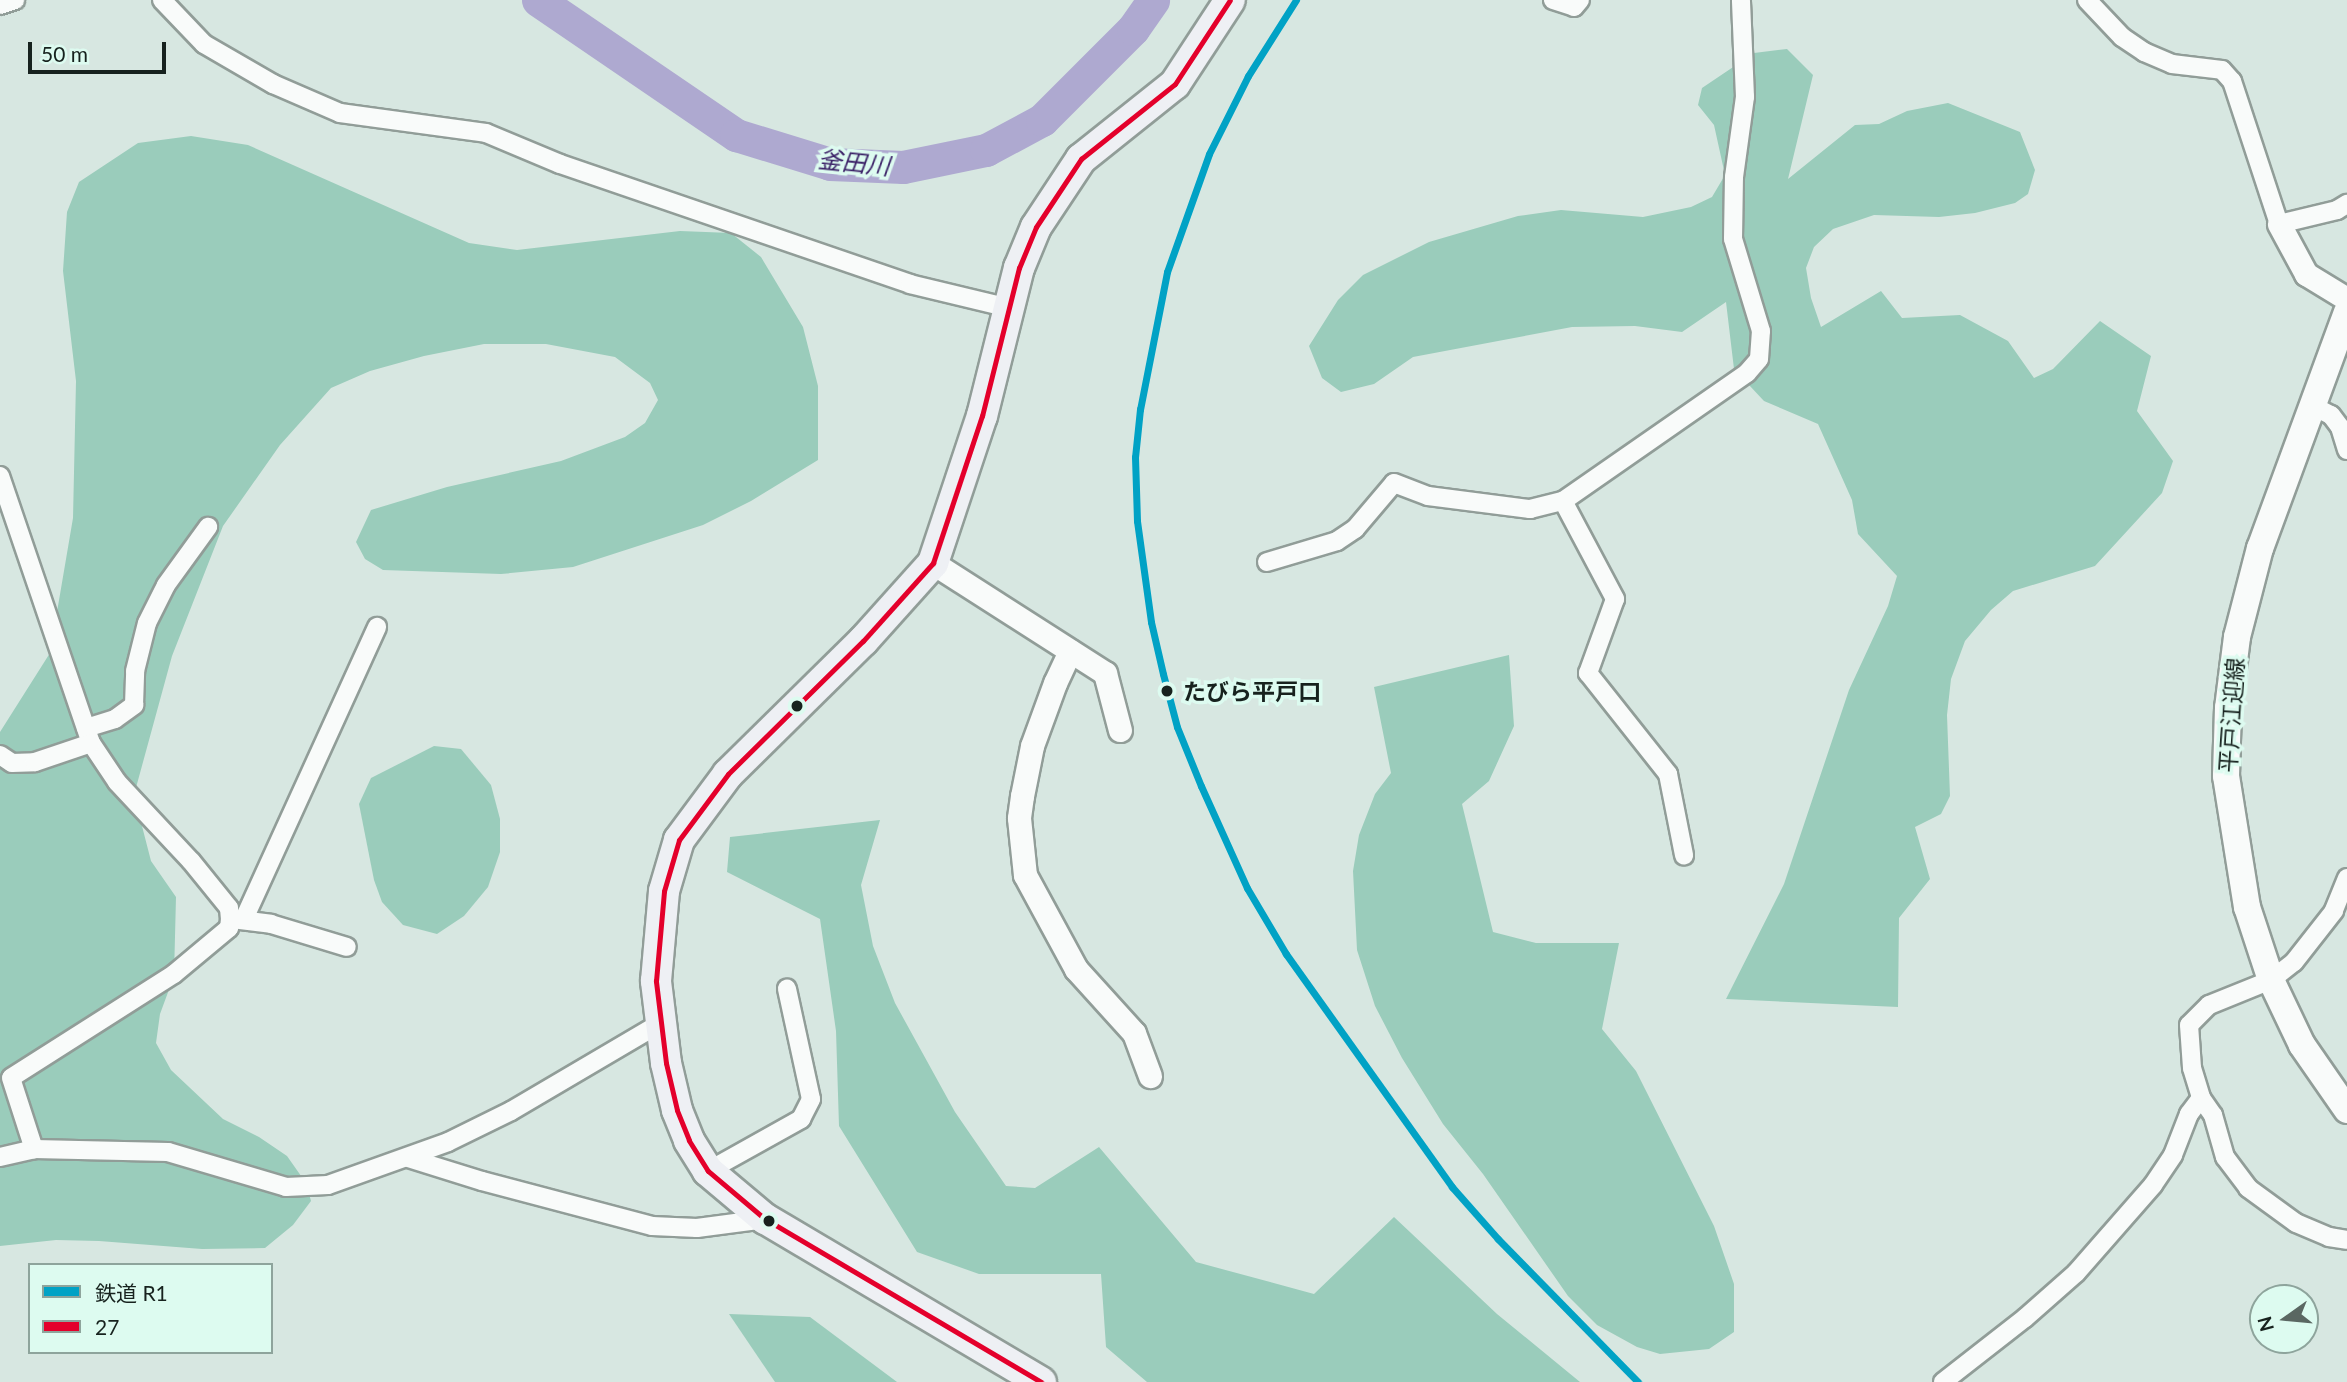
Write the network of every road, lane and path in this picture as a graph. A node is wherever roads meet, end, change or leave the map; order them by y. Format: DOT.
graph roads {
  1 [pos="15,0"];
  2 [pos="162,0"];
  3 [pos="1230,0"];
  4 [pos="1553,0"];
  5 [pos="1580,0"];
  6 [pos="1741,0"];
  7 [pos="2087,0"];
  8 [pos="0,5"];
  9 [pos="2347,204"];
  10 [pos="2279,224"];
  11 [pos="2347,299"];
  12 [pos="1010,308"];
  13 [pos="2347,312"];
  14 [pos="2311,405"];
  15 [pos="2347,450"];
  16 [pos="0,476"];
  17 [pos="1563,501"];
  18 [pos="208,527"];
  19 [pos="1267,562"];
  20 [pos="933,563"];
  21 [pos="377,626"];
  22 [pos="1070,651"];
  23 [pos="1120,730"];
  24 [pos="89,736"];
  25 [pos="0,755"];
  26 [pos="1684,855"];
  27 [pos="2347,878"];
  28 [pos="237,919"];
  29 [pos="347,947"];
  30 [pos="2271,980"];
  31 [pos="787,989"];
  32 [pos="662,1022"];
  33 [pos="1150,1076"];
  34 [pos="2201,1098"];
  35 [pos="2347,1110"];
  36 [pos="34,1149"];
  37 [pos="0,1157"];
  38 [pos="408,1158"];
  39 [pos="708,1171"];
  40 [pos="765,1219"];
  41 [pos="2347,1240"];
  42 [pos="1041,1382"];
  43 [pos="1943,1382"];
  1 -- 8 [label="street"];
  2 -- 12 [label="street"];
  3 -- 12 [label="highway"];
  4 -- 5 [label="street"];
  6 -- 17 [label="street"];
  7 -- 10 [label="street"];
  9 -- 10 [label="street"];
  10 -- 11 [label="street"];
  12 -- 20 [label="highway"];
  13 -- 14 [label="main road, 平戸江迎線"];
  14 -- 15 [label="street"];
  14 -- 30 [label="main road, 平戸江迎線"];
  16 -- 24 [label="street"];
  17 -- 19 [label="street"];
  17 -- 26 [label="street"];
  18 -- 24 [label="street"];
  20 -- 22 [label="street"];
  20 -- 32 [label="highway"];
  21 -- 28 [label="street"];
  22 -- 23 [label="street"];
  22 -- 33 [label="street"];
  24 -- 25 [label="street"];
  24 -- 28 [label="street"];
  27 -- 30 [label="street"];
  28 -- 29 [label="street"];
  28 -- 36 [label="street"];
  30 -- 34 [label="street"];
  30 -- 35 [label="main road, 平戸江迎線"];
  31 -- 39 [label="street"];
  32 -- 38 [label="street"];
  32 -- 39 [label="highway"];
  34 -- 41 [label="street"];
  34 -- 43 [label="street"];
  36 -- 37 [label="street"];
  36 -- 38 [label="street"];
  38 -- 40 [label="street"];
  39 -- 40 [label="highway"];
  40 -- 42 [label="highway"];
}
